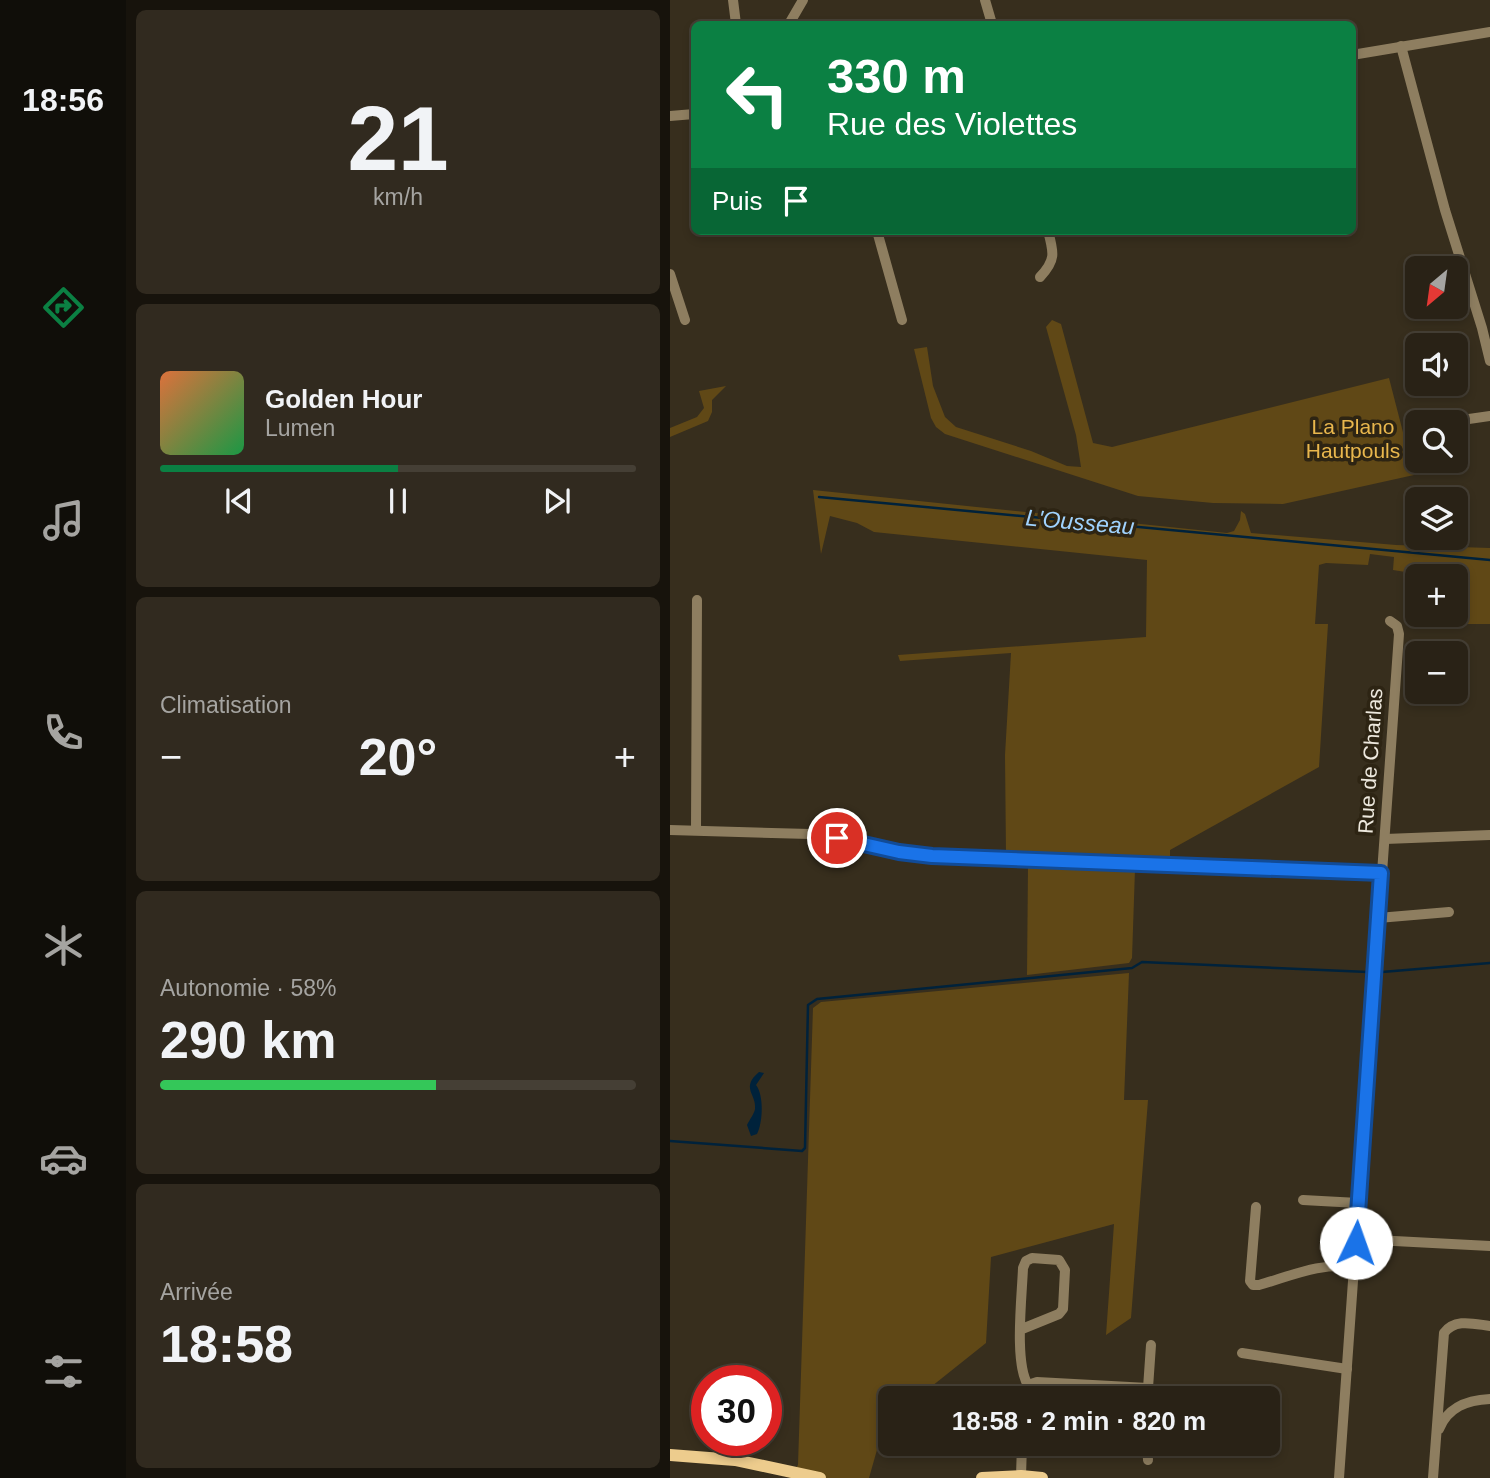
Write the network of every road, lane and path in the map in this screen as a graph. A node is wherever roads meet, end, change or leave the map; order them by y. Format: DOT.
graph roads {
  1 [pos="733,0"];
  2 [pos="803,0"];
  3 [pos="998,0"];
  4 [pos="986,2"];
  5 [pos="736,21"];
  6 [pos="791,21"];
  7 [pos="990,21"];
  8 [pos="1490,32"];
  9 [pos="1400,46"];
  10 [pos="1356,54"];
  11 [pos="691,114"];
  12 [pos="670,116"];
  13 [pos="878,235"];
  14 [pos="1049,235"];
  15 [pos="670,274"];
  16 [pos="1040,277"];
  17 [pos="685,320"];
  18 [pos="902,320"];
  19 [pos="1486,327"];
  20 [pos="1490,361"];
  21 [pos="1490,416"];
  22 [pos="1468,419"];
  23 [pos="697,600"];
  24 [pos="1390,621"];
  25 [pos="670,830"];
  26 [pos="696,830"];
  27 [pos="1490,835"];
  28 [pos="1385,839"];
  29 [pos="1381,873"];
  30 [pos="1449,912"];
  31 [pos="1378,918"];
  32 [pos="1303,1200"];
  33 [pos="1358,1203"];
  34 [pos="1256,1207"];
  35 [pos="1356,1239"];
  36 [pos="1490,1246"];
  37 [pos="1354,1267"];
  38 [pos="1490,1326"];
  39 [pos="1022,1329"];
  40 [pos="1151,1345"];
  41 [pos="1242,1353"];
  42 [pos="1347,1368"];
  43 [pos="1028,1385"];
  44 [pos="1077,1386"];
  45 [pos="1148,1386"];
  46 [pos="1439,1394"];
  47 [pos="1490,1399"];
  48 [pos="1452,1409"];
  49 [pos="1437,1433"];
  50 [pos="670,1455"];
  51 [pos="1022,1456"];
  52 [pos="1148,1456"];
  53 [pos="1148,1460"];
  54 [pos="670,1462"];
  55 [pos="766,1468"];
  56 [pos="1021,1476"];
  57 [pos="820,1478"];
  58 [pos="982,1478"];
  59 [pos="1042,1478"];
  60 [pos="1339,1478"];
  61 [pos="1433,1478"];
  1 -- 5 [label="street"];
  2 -- 6 [label="street"];
  3 -- 4 [label="street"];
  4 -- 7 [label="street"];
  8 -- 9 [label="street"];
  9 -- 10 [label="street"];
  9 -- 19 [label="street"];
  11 -- 12 [label="street"];
  13 -- 18 [label="street"];
  14 -- 16 [label="street"];
  15 -- 17 [label="street"];
  19 -- 20 [label="street"];
  21 -- 22 [label="street"];
  23 -- 26 [label="street"];
  24 -- 28 [label="street, Rue de Charlas"];
  25 -- 26 [label="street"];
  26 -- 29 [label="street"];
  27 -- 28 [label="street"];
  28 -- 29 [label="street, Rue de Charlas"];
  29 -- 31 [label="street, Rue de Charlas"];
  30 -- 31 [label="street"];
  31 -- 33 [label="street, Rue de Charlas"];
  32 -- 33 [label="street"];
  33 -- 35 [label="street, Rue de Charlas"];
  34 -- 37 [label="street"];
  35 -- 36 [label="street"];
  35 -- 37 [label="street, Rue de Charlas"];
  37 -- 42 [label="street, Rue de Charlas"];
  38 -- 46 [label="street"];
  39 -- 39 [label="street"];
  39 -- 43 [label="street"];
  40 -- 45 [label="street"];
  41 -- 42 [label="street"];
  42 -- 60 [label="street, Rue de Charlas"];
  43 -- 44 [label="street"];
  46 -- 48 [label="street"];
  46 -- 49 [label="street"];
  47 -- 48 [label="street"];
  48 -- 49 [label="street"];
  49 -- 61 [label="street"];
  50 -- 55 [label="main road"];
  51 -- 56 [label="street"];
  52 -- 53 [label="street"];
  54 -- 55 [label="main road"];
  55 -- 57 [label="main road"];
  56 -- 58 [label="main road"];
  56 -- 59 [label="main road"];
}
